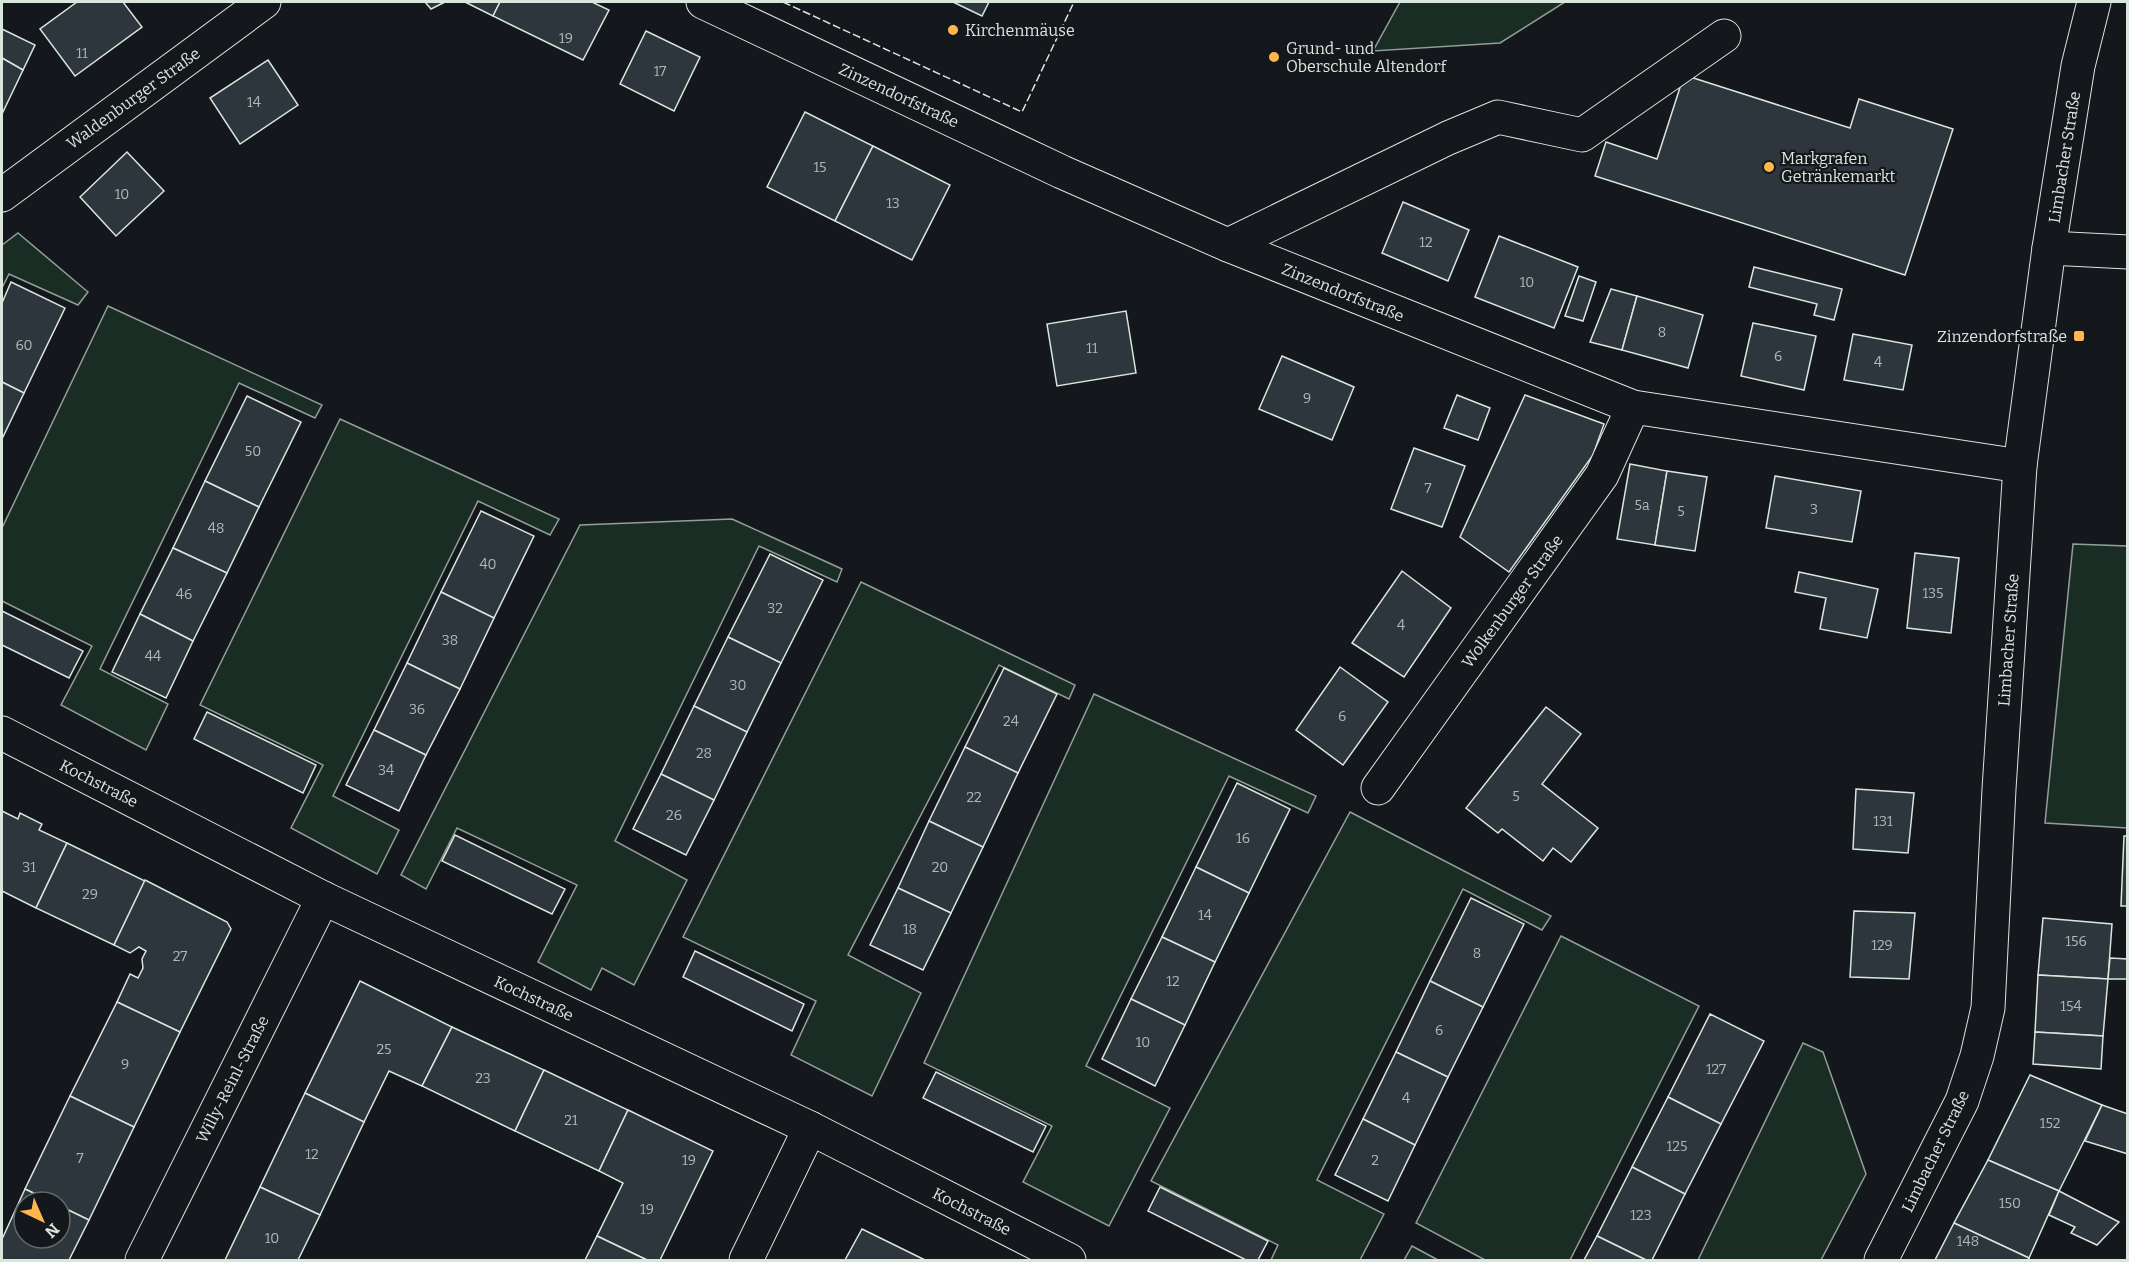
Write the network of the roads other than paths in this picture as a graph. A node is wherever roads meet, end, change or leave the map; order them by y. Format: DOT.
graph roads {
  1 [pos="264,2"];
  2 [pos="703,2"];
  3 [pos="2094,2"];
  4 [pos="1724,36"];
  5 [pos="2,195"];
  6 [pos="1228,245"];
  7 [pos="2049,248"];
  8 [pos="2127,252"];
  9 [pos="1634,407"];
  10 [pos="2020,466"];
  11 [pos="2,733"];
  12 [pos="1378,788"];
  13 [pos="323,898"];
  14 [pos="810,1128"];
  15 [pos="142,1260"];
  16 [pos="746,1260"];
  17 [pos="1069,1260"];
  18 [pos="1881,1260"];
  1 -- 5 [label="street, Waldenburger Straße"];
  2 -- 6 [label="street, Zinzendorfstraße"];
  3 -- 7 [label="street, Limbacher Straße"];
  4 -- 6 [label="street"];
  6 -- 9 [label="street, Zinzendorfstraße"];
  7 -- 8 [label="street"];
  7 -- 10 [label="street, Limbacher Straße"];
  9 -- 10 [label="street, Zinzendorfstraße"];
  9 -- 12 [label="street, Wolkenburger Straße"];
  10 -- 18 [label="street, Limbacher Straße"];
  11 -- 13 [label="street, Kochstraße"];
  13 -- 14 [label="street, Kochstraße"];
  13 -- 15 [label="street, Willy-Reinl-Straße"];
  14 -- 16 [label="street"];
  14 -- 17 [label="street, Kochstraße"];
}
